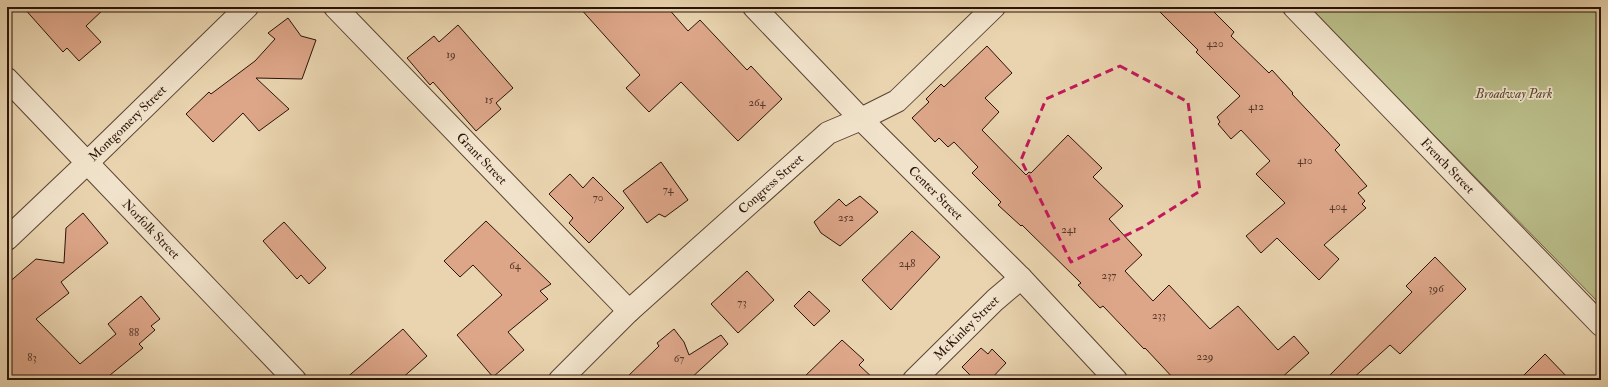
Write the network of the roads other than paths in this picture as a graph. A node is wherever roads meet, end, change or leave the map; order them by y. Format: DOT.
graph roads {
  1 [pos="247,7"];
  2 [pos="335,7"];
  3 [pos="754,7"];
  4 [pos="994,7"];
  5 [pos="1294,7"];
  6 [pos="7,79"];
  7 [pos="861,120"];
  8 [pos="87,163"];
  9 [pos="7,239"];
  10 [pos="1021,278"];
  11 [pos="629,311"];
  12 [pos="1601,325"];
  13 [pos="295,380"];
  14 [pos="560,380"];
  15 [pos="914,380"];
  16 [pos="1116,380"];
  1 -- 8 [label="street, Montgomery Street"];
  2 -- 11 [label="street, Grant Street"];
  3 -- 7 [label="street, Center Street"];
  4 -- 7 [label="street, Congress Street"];
  5 -- 12 [label="street, French Street"];
  6 -- 8 [label="street, Norfolk Street"];
  7 -- 10 [label="street, Center Street"];
  7 -- 11 [label="street, Congress Street"];
  8 -- 9 [label="street, Montgomery Street"];
  8 -- 13 [label="street, Norfolk Street"];
  10 -- 15 [label="street, McKinley Street"];
  10 -- 16 [label="street, Center Street"];
  11 -- 14 [label="street, Congress Street"];
}
